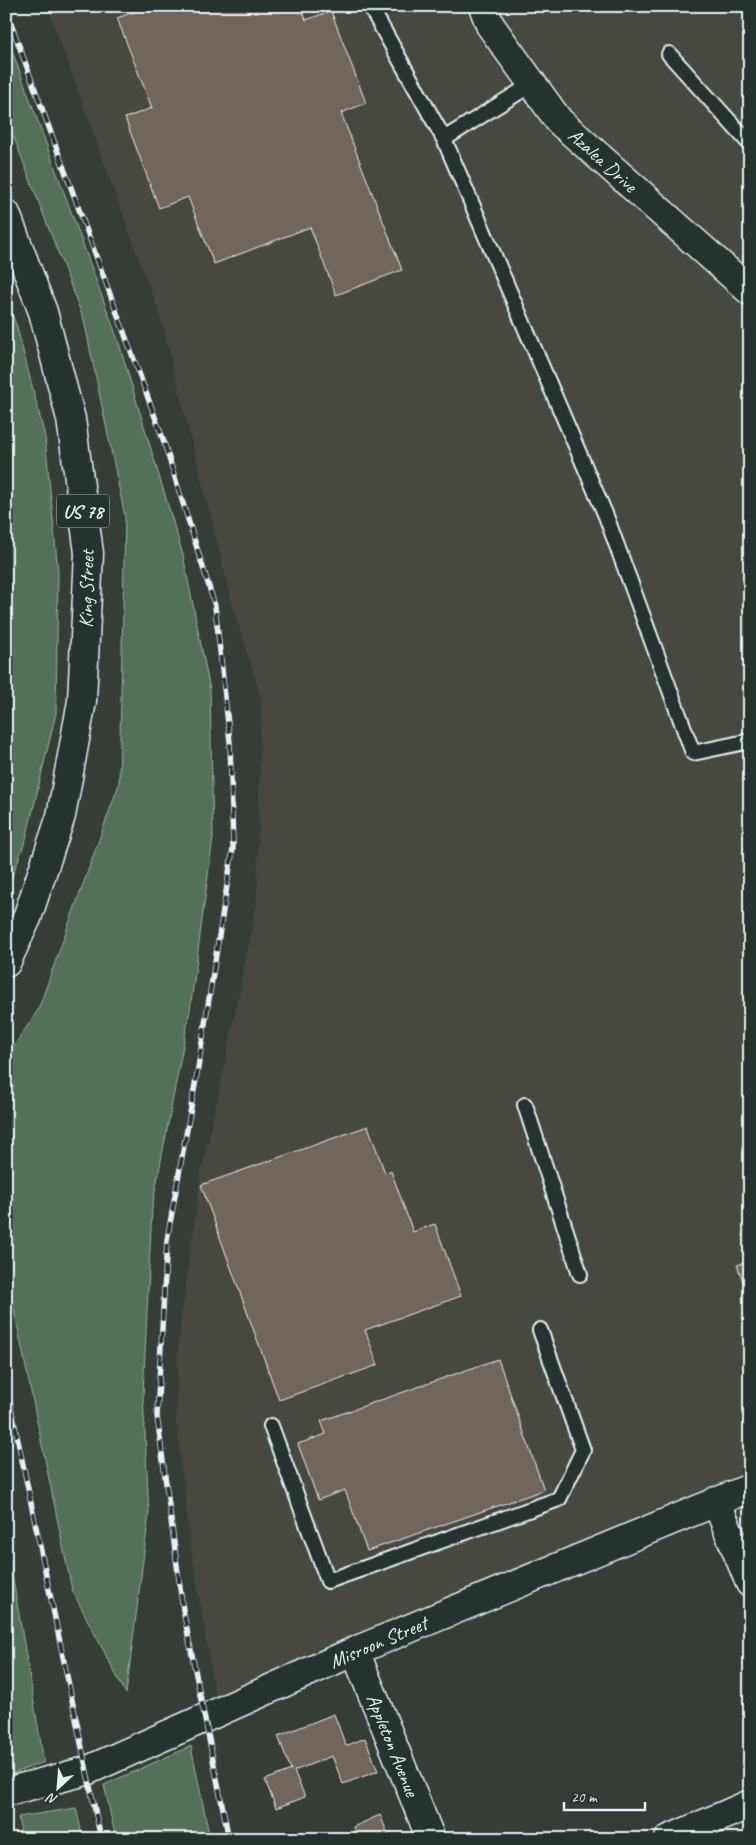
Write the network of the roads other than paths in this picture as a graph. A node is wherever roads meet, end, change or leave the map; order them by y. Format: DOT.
graph roads {
  1 [pos="370,6"];
  2 [pos="483,6"];
  3 [pos="669,54"];
  4 [pos="532,84"];
  5 [pos="444,139"];
  6 [pos="750,144"];
  7 [pos="6,214"];
  8 [pos="750,291"];
  9 [pos="750,741"];
  10 [pos="6,963"];
  11 [pos="525,1105"];
  12 [pos="580,1274"];
  13 [pos="540,1330"];
  14 [pos="272,1426"];
  15 [pos="750,1488"];
  16 [pos="716,1501"];
  17 [pos="750,1583"];
  18 [pos="355,1651"];
  19 [pos="6,1792"];
  20 [pos="750,1804"];
  21 [pos="431,1839"];
  22 [pos="669,1839"];
  1 -- 5 [label="lane"];
  2 -- 4 [label="street, Azalea Drive"];
  3 -- 6 [label="lane"];
  4 -- 5 [label="lane"];
  4 -- 8 [label="street, Azalea Drive"];
  5 -- 9 [label="lane"];
  7 -- 10 [label="street, King Street / US 78"];
  11 -- 12 [label="lane"];
  13 -- 14 [label="lane"];
  15 -- 16 [label="street, Misroon Street"];
  16 -- 17 [label="street"];
  16 -- 18 [label="street, Misroon Street"];
  18 -- 19 [label="street, Misroon Street"];
  18 -- 21 [label="street, Appleton Avenue"];
  20 -- 22 [label="street"];
}
